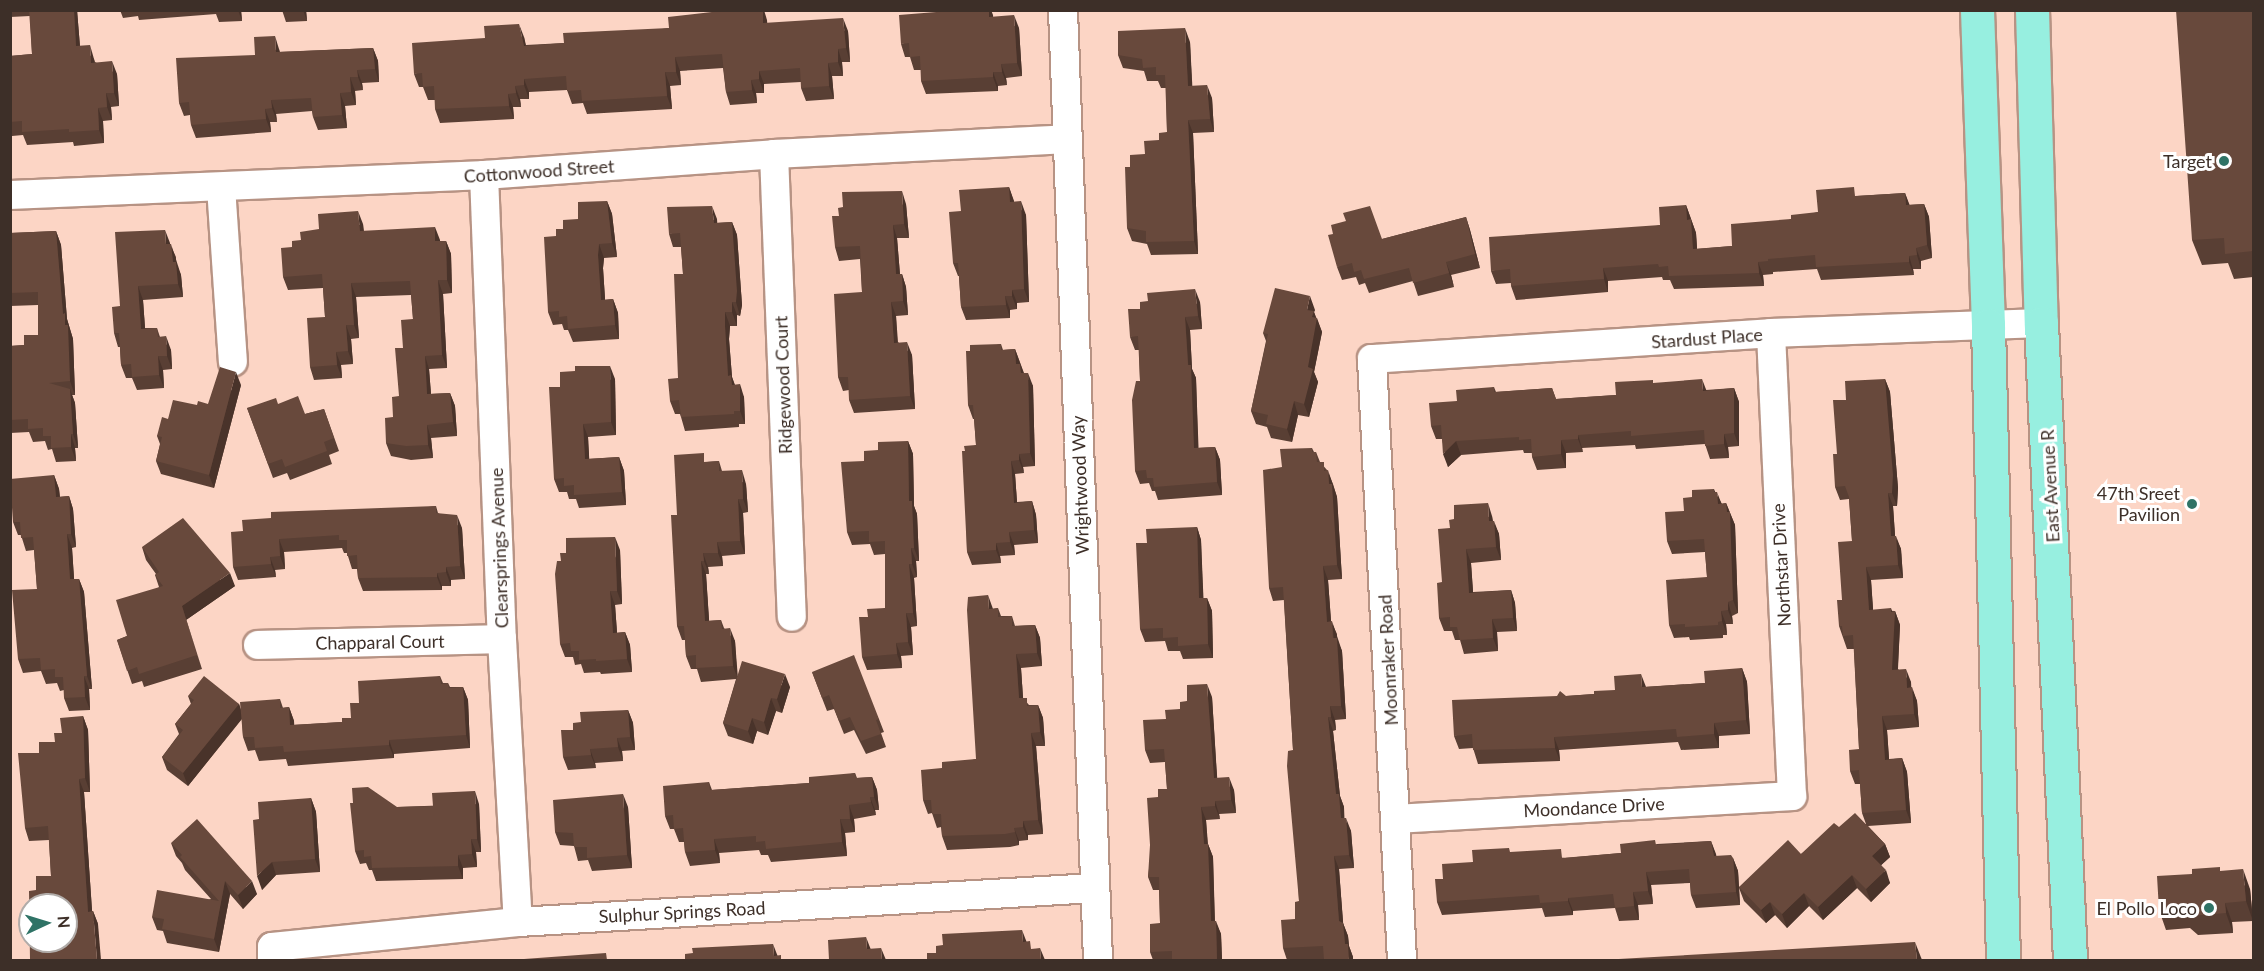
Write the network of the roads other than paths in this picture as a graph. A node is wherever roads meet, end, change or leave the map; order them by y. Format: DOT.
graph roads {
  1 [pos="1063,10"];
  2 [pos="1977,10"];
  3 [pos="2032,10"];
  4 [pos="1068,139"];
  5 [pos="774,154"];
  6 [pos="484,175"];
  7 [pos="220,188"];
  8 [pos="10,195"];
  9 [pos="2042,323"];
  10 [pos="1988,325"];
  11 [pos="1771,333"];
  12 [pos="1372,360"];
  13 [pos="233,362"];
  14 [pos="792,617"];
  15 [pos="502,639"];
  16 [pos="258,645"];
  17 [pos="1792,796"];
  18 [pos="1396,819"];
  19 [pos="1094,888"];
  20 [pos="518,922"];
  21 [pos="272,954"];
  22 [pos="1098,960"];
  23 [pos="1402,960"];
  24 [pos="2003,960"];
  25 [pos="2070,960"];
  1 -- 4 [label="street, Wrightwood Way"];
  2 -- 10 [label="main road"];
  3 -- 9 [label="main road, East Avenue R"];
  4 -- 5 [label="street, Cottonwood Street"];
  4 -- 19 [label="street, Wrightwood Way"];
  5 -- 6 [label="street, Cottonwood Street"];
  5 -- 14 [label="street, Ridgewood Court"];
  6 -- 7 [label="street, Cottonwood Street"];
  6 -- 15 [label="street, Clearsprings Avenue"];
  7 -- 8 [label="street, Cottonwood Street"];
  7 -- 13 [label="street"];
  9 -- 10 [label="street, Stardust Place"];
  9 -- 25 [label="main road, East Avenue R"];
  10 -- 11 [label="street, Stardust Place"];
  10 -- 24 [label="main road"];
  11 -- 12 [label="street, Stardust Place"];
  11 -- 17 [label="street, Northstar Drive"];
  12 -- 18 [label="street, Moonraker Road"];
  15 -- 16 [label="street, Chapparal Court"];
  15 -- 20 [label="street, Clearsprings Avenue"];
  17 -- 18 [label="street, Moondance Drive"];
  18 -- 23 [label="street, Moonraker Road"];
  19 -- 20 [label="street, Sulphur Springs Road"];
  19 -- 22 [label="street, Wrightwood Way"];
  20 -- 21 [label="street, Sulphur Springs Road"];
}
